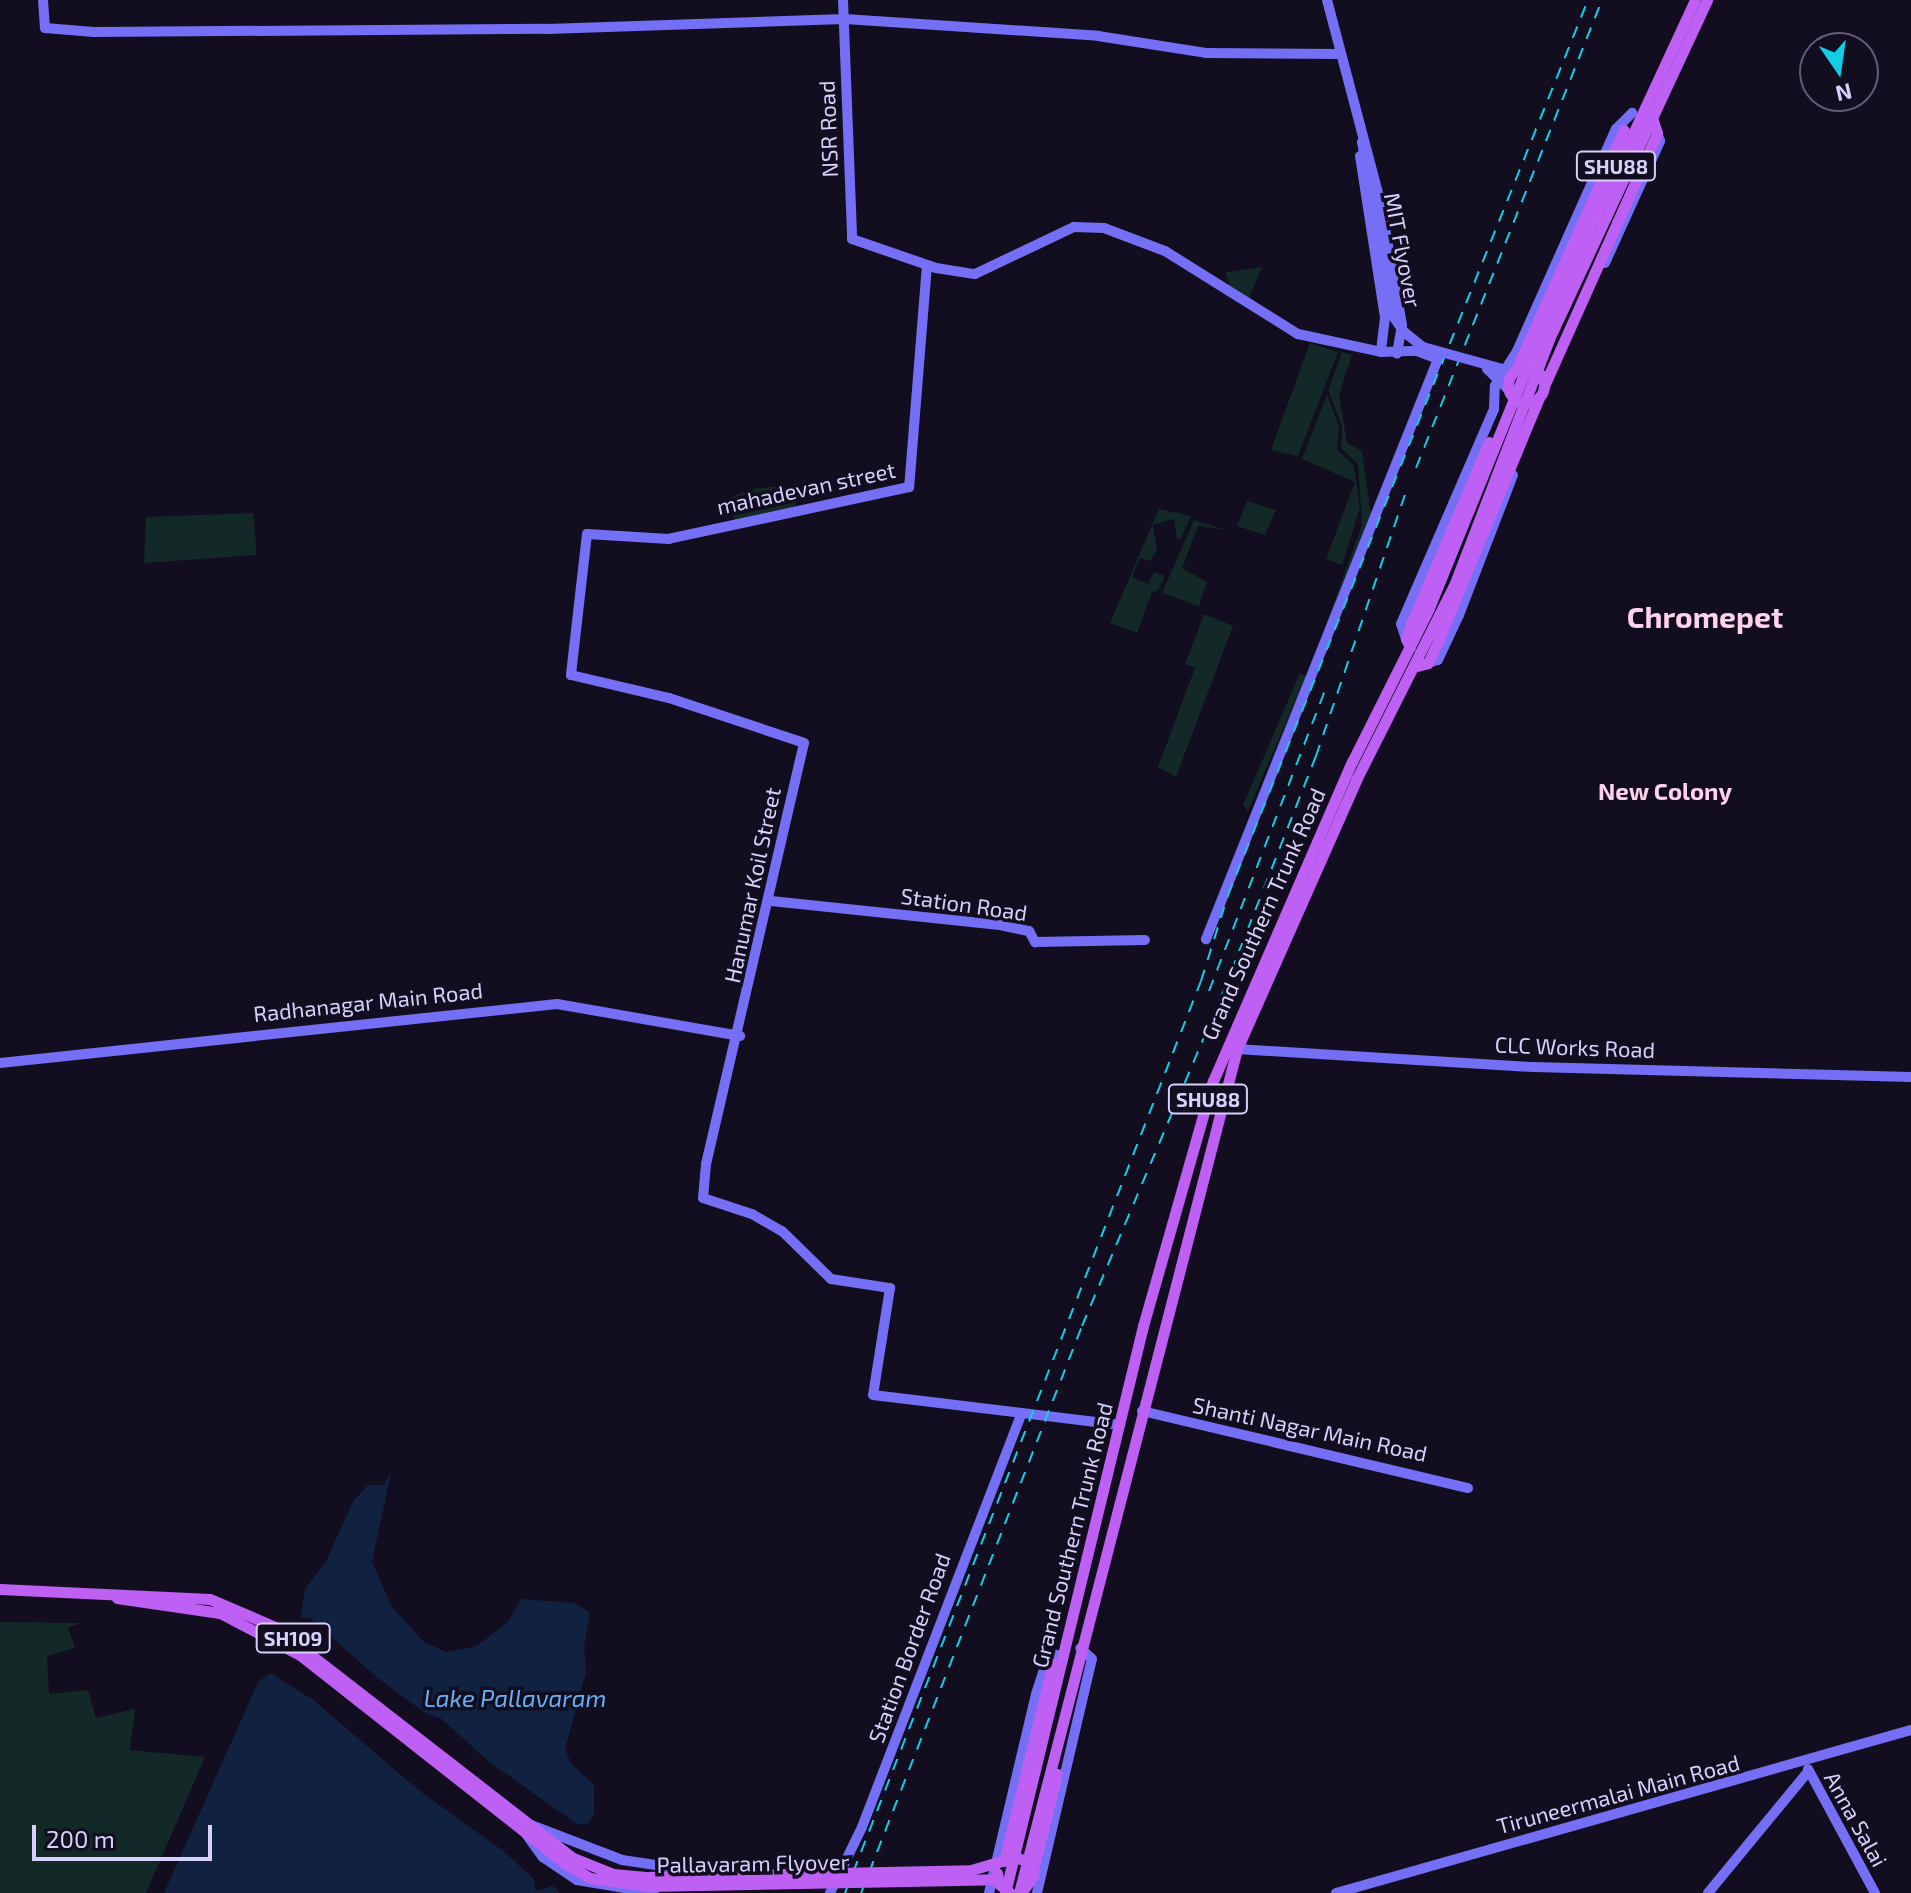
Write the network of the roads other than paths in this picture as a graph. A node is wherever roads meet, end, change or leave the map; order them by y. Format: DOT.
graph roads {
  1 [pos="43,0"];
  2 [pos="843,0"];
  3 [pos="1327,0"];
  4 [pos="1695,0"];
  5 [pos="1707,0"];
  6 [pos="845,19"];
  7 [pos="1340,54"];
  8 [pos="1636,111"];
  9 [pos="1652,118"];
  10 [pos="1361,137"];
  11 [pos="1655,137"];
  12 [pos="927,265"];
  13 [pos="1540,298"];
  14 [pos="1553,304"];
  15 [pos="1381,352"];
  16 [pos="1400,355"];
  17 [pos="1480,365"];
  18 [pos="1515,371"];
  19 [pos="1509,391"];
  20 [pos="1542,392"];
  21 [pos="1408,643"];
  22 [pos="1422,665"];
  23 [pos="804,743"];
  24 [pos="771,901"];
  25 [pos="1206,939"];
  26 [pos="1145,940"];
  27 [pos="740,1036"];
  28 [pos="1237,1049"];
  29 [pos="0,1063"];
  30 [pos="1911,1077"];
  31 [pos="1142,1411"];
  32 [pos="1021,1414"];
  33 [pos="1120,1425"];
  34 [pos="1468,1488"];
  35 [pos="0,1589"];
  36 [pos="0,1597"];
  37 [pos="1080,1653"];
  38 [pos="1059,1654"];
  39 [pos="1911,1730"];
  40 [pos="1808,1768"];
  41 [pos="528,1829"];
  42 [pos="568,1860"];
  43 [pos="999,1864"];
  44 [pos="841,1868"];
  45 [pos="1033,1870"];
  46 [pos="1001,1888"];
  47 [pos="1032,1890"];
  48 [pos="654,1893"];
  49 [pos="830,1893"];
  50 [pos="989,1893"];
  51 [pos="1020,1893"];
  52 [pos="1336,1893"];
  53 [pos="1708,1893"];
  54 [pos="1875,1893"];
  1 -- 6 [label="street"];
  2 -- 6 [label="street, NSR Road"];
  3 -- 7 [label="street"];
  4 -- 8 [label="main road, Grand Southern Trunk Road / SHU88"];
  5 -- 9 [label="main road, Grand Southern Trunk Road / SHU88"];
  6 -- 7 [label="street"];
  6 -- 12 [label="street, NSR Road"];
  7 -- 10 [label="street"];
  8 -- 13 [label="street"];
  8 -- 14 [label="main road, Grand Southern Trunk Road / SHU88"];
  8 -- 18 [label="main road, bridge"];
  9 -- 11 [label="main road"];
  9 -- 22 [label="main road, Grand Southern Trunk Road / SHU88"];
  10 -- 15 [label="street"];
  10 -- 16 [label="street"];
  10 -- 17 [label="street, MIT Flyover, bridge"];
  11 -- 20 [label="main road"];
  11 -- 22 [label="street"];
  12 -- 15 [label="street"];
  12 -- 23 [label="street, mahadevan street"];
  13 -- 14 [label="main road"];
  13 -- 21 [label="street"];
  14 -- 21 [label="main road, Grand Southern Trunk Road / SHU88"];
  15 -- 16 [label="street"];
  16 -- 25 [label="street"];
  17 -- 18 [label="street, MIT Flyover, bridge"];
  17 -- 19 [label="street, MIT Flyover, bridge"];
  18 -- 19 [label="main road, bridge"];
  18 -- 20 [label="main road, bridge"];
  19 -- 20 [label="main road, bridge"];
  19 -- 21 [label="main road"];
  20 -- 22 [label="main road"];
  21 -- 33 [label="main road, Grand Southern Trunk Road / SHU88"];
  22 -- 28 [label="main road, Grand Southern Trunk Road / SHU88"];
  23 -- 24 [label="street, Hanumar Koil Street"];
  24 -- 26 [label="street, Station Road"];
  24 -- 27 [label="street, Hanumar Koil Street"];
  27 -- 29 [label="street, Radhanagar Main Road"];
  27 -- 32 [label="street, Hanumar Koil Street"];
  28 -- 30 [label="street, CLC Works Road"];
  28 -- 31 [label="main road, Grand Southern Trunk Road / SHU88"];
  31 -- 34 [label="street, Shanti Nagar Main Road"];
  31 -- 37 [label="main road, Grand Southern Trunk Road / SHU88"];
  32 -- 33 [label="street"];
  32 -- 44 [label="street, Station Border Road"];
  33 -- 38 [label="main road, Grand Southern Trunk Road / SHU88"];
  35 -- 41 [label="main road, SH109"];
  36 -- 41 [label="main road, SH109"];
  37 -- 45 [label="main road"];
  37 -- 47 [label="street"];
  37 -- 51 [label="main road, Grand Southern Trunk Road / SHU88"];
  38 -- 43 [label="main road"];
  38 -- 43 [label="street"];
  38 -- 46 [label="main road, Grand Southern Trunk Road / SHU88"];
  39 -- 40 [label="street, Tiruneermalai Main Road"];
  40 -- 52 [label="street, Tiruneermalai Main Road"];
  40 -- 53 [label="street"];
  40 -- 54 [label="street, Anna Salai"];
  41 -- 42 [label="main road, Pallavaram Flyover / SH109"];
  41 -- 44 [label="street"];
  41 -- 48 [label="street"];
  42 -- 43 [label="main road, Pallavaram Flyover / SH109, bridge"];
  42 -- 46 [label="main road, Pallavaram Flyover / SH109, bridge"];
  43 -- 45 [label="main road, Pallavaram Flyover, bridge"];
  43 -- 46 [label="main road, bridge"];
  43 -- 50 [label="street"];
  44 -- 49 [label="street, Station Border Road"];
  45 -- 47 [label="main road, bridge"];
  47 -- 51 [label="main road, bridge"];
}
